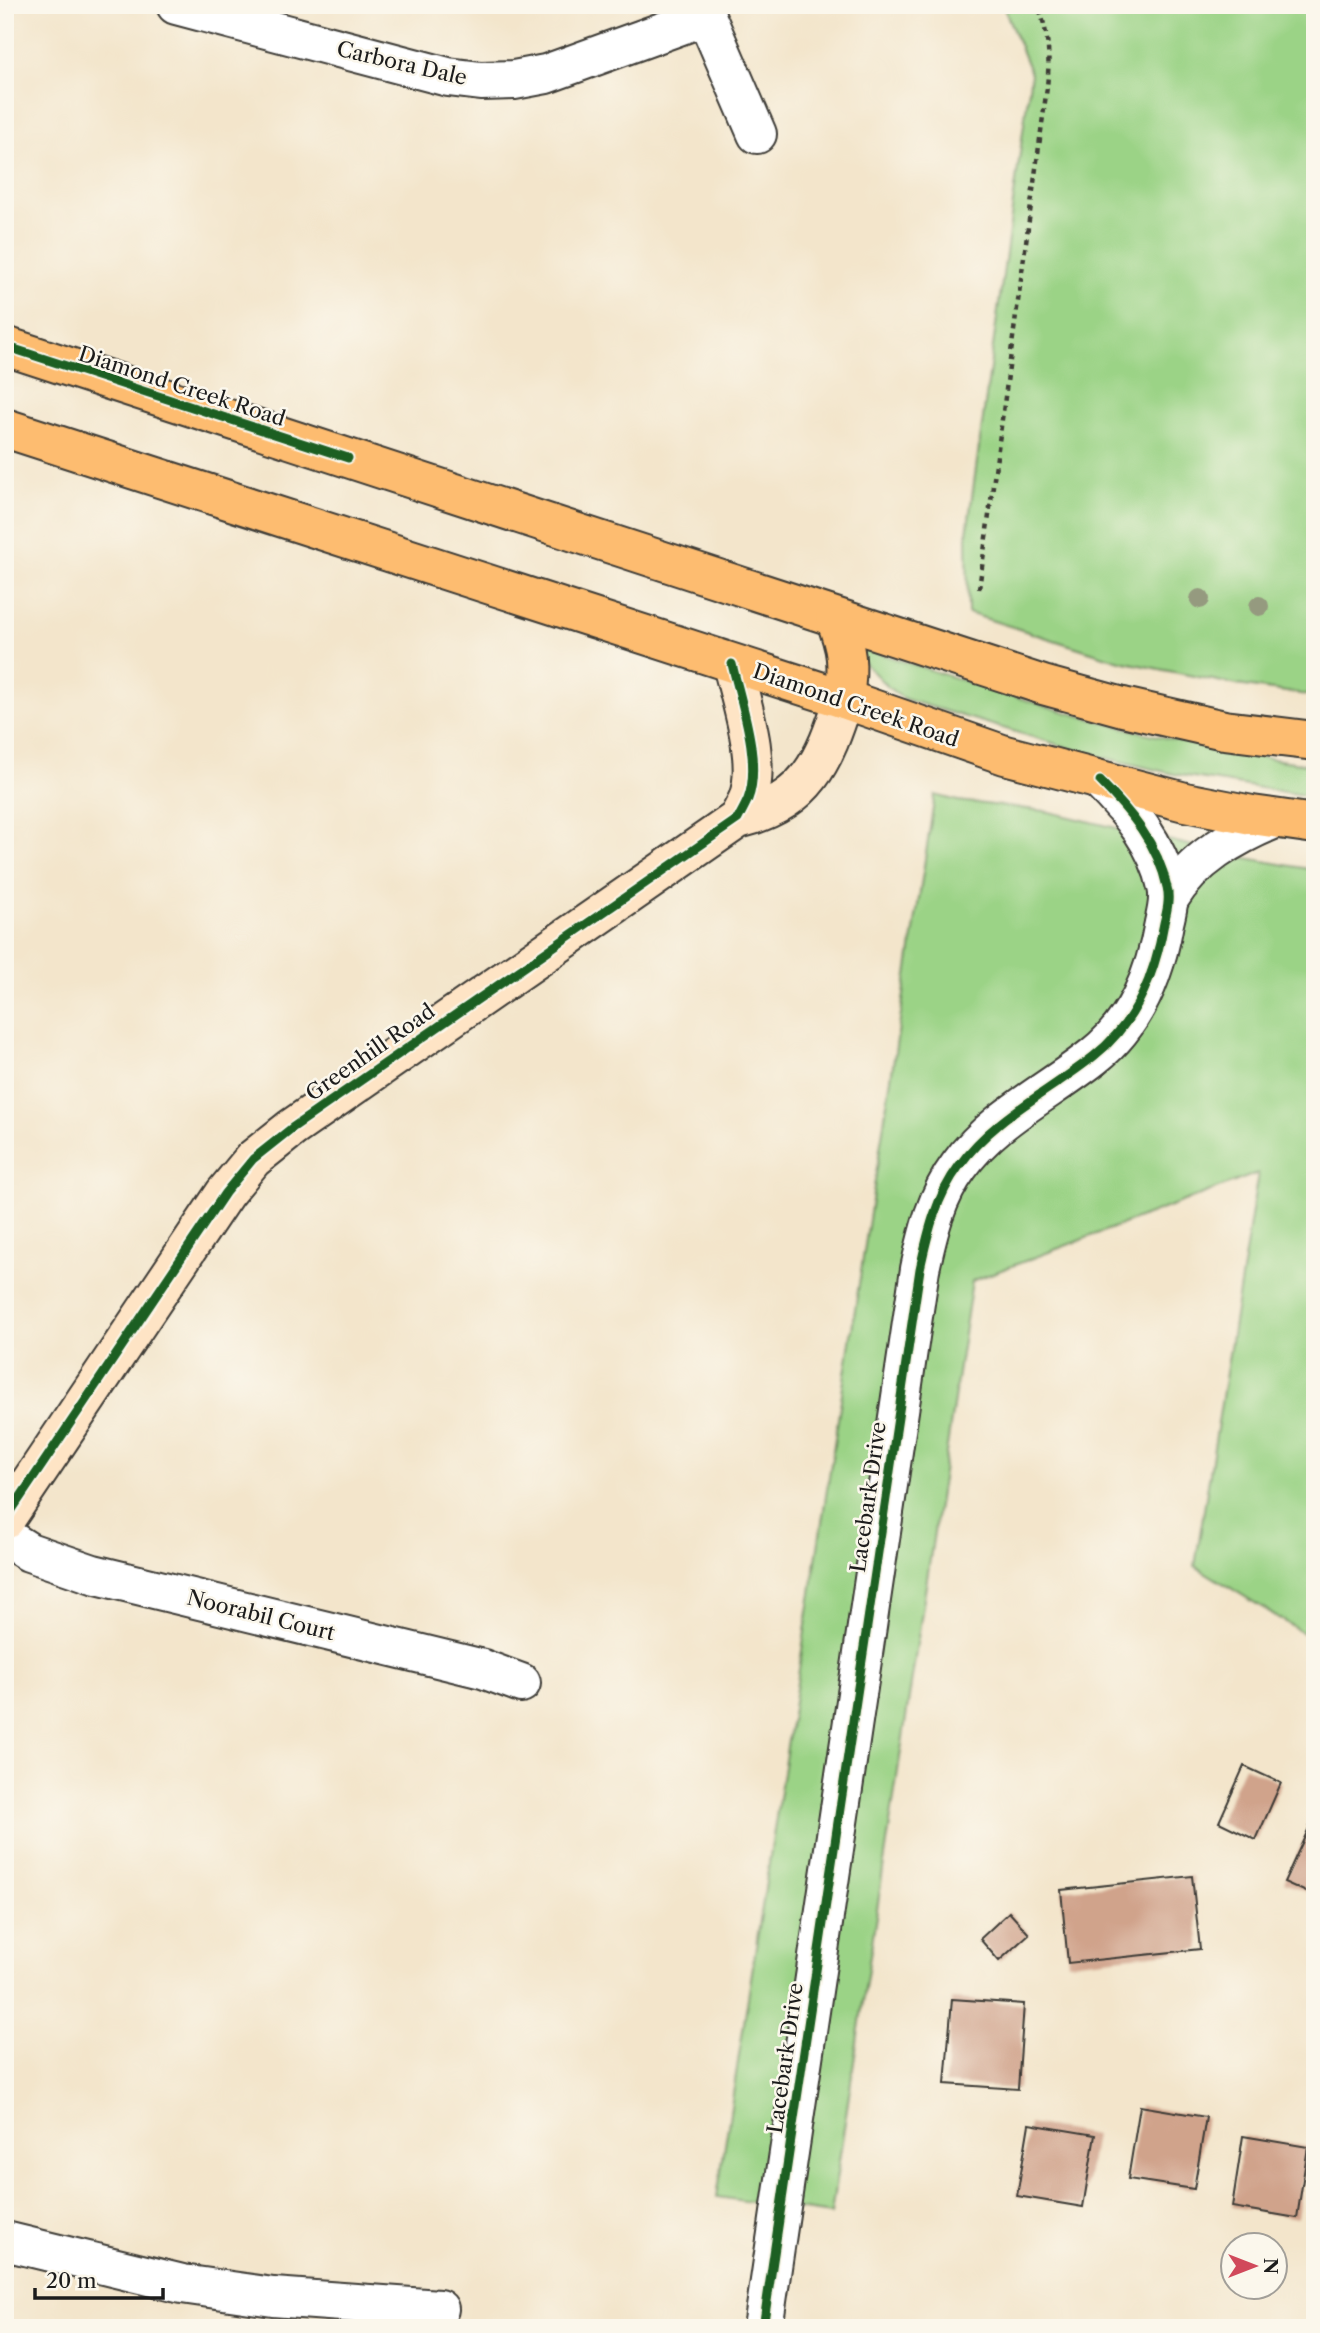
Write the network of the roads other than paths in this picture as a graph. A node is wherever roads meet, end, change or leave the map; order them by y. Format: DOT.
graph roads {
  1 [pos="176,5"];
  2 [pos="705,10"];
  3 [pos="757,134"];
  4 [pos="5,346"];
  5 [pos="5,428"];
  6 [pos="835,618"];
  7 [pos="732,664"];
  8 [pos="844,699"];
  9 [pos="1315,741"];
  10 [pos="1100,781"];
  11 [pos="738,819"];
  12 [pos="1275,819"];
  13 [pos="1315,824"];
  14 [pos="1169,899"];
  15 [pos="5,1520"];
  16 [pos="5,1537"];
  17 [pos="521,1683"];
  18 [pos="5,2241"];
  19 [pos="439,2309"];
  20 [pos="763,2328"];
  1 -- 2 [label="street, Carbora Dale"];
  2 -- 3 [label="street, Carbora Dale"];
  4 -- 6 [label="main road, Diamond Creek Road"];
  5 -- 7 [label="main road, Diamond Creek Road"];
  6 -- 8 [label="main road, Greenhill Road"];
  6 -- 9 [label="main road, Diamond Creek Road"];
  7 -- 8 [label="main road, Diamond Creek Road"];
  7 -- 11 [label="street"];
  8 -- 10 [label="main road, Diamond Creek Road"];
  8 -- 11 [label="street, Greenhill Road"];
  10 -- 12 [label="main road, Diamond Creek Road"];
  10 -- 14 [label="street, Lacebark Drive"];
  11 -- 15 [label="street, Greenhill Road"];
  12 -- 13 [label="main road, Diamond Creek Road"];
  12 -- 14 [label="street, Lacebark Drive"];
  14 -- 20 [label="street, Lacebark Drive"];
  16 -- 17 [label="street, Noorabil Court"];
  18 -- 19 [label="street"];
}
